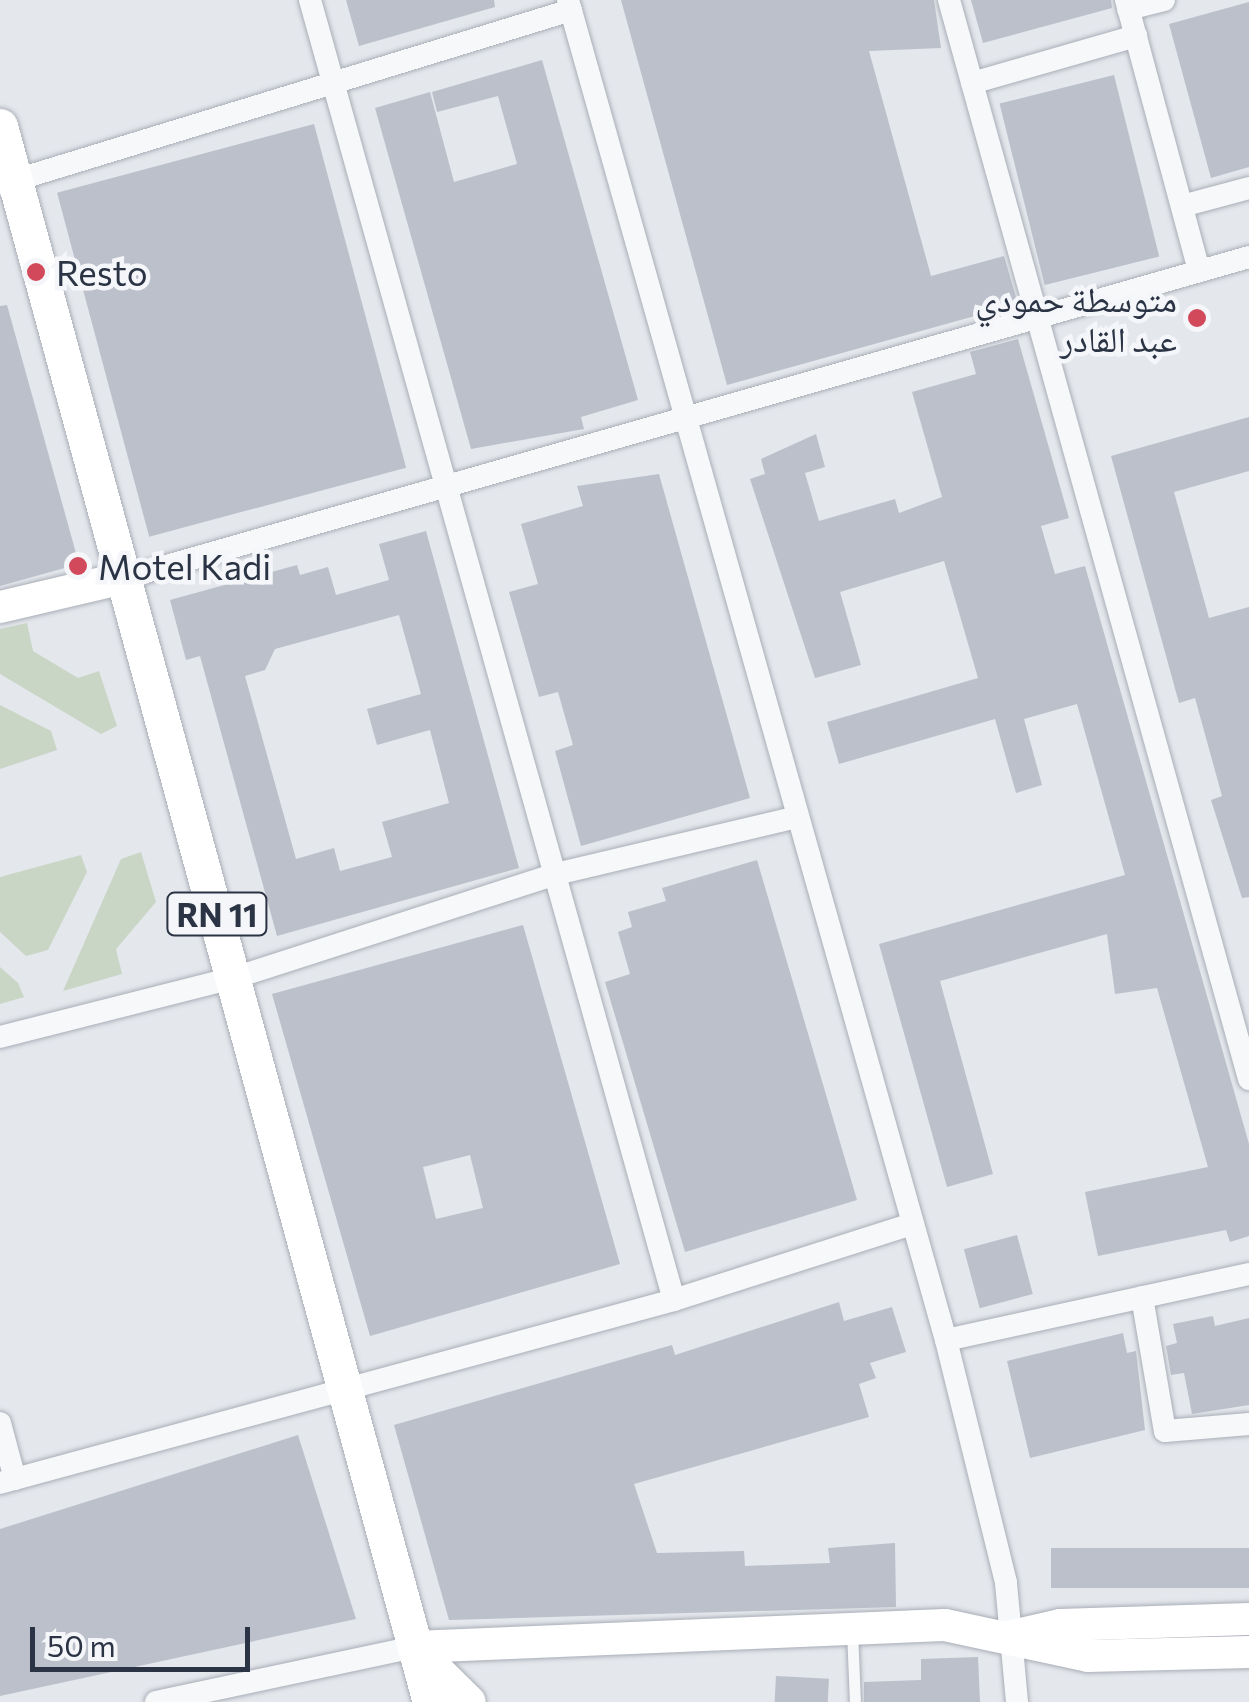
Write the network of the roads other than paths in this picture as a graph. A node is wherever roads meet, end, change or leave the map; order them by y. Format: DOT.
graph roads {
  1 [pos="310,0"];
  2 [pos="950,0"];
  3 [pos="1164,0"];
  4 [pos="1127,4"];
  5 [pos="569,5"];
  6 [pos="1136,36"];
  7 [pos="334,77"];
  8 [pos="972,83"];
  9 [pos="0,126"];
  10 [pos="8,183"];
  11 [pos="1249,188"];
  12 [pos="1182,206"];
  13 [pos="1249,257"];
  14 [pos="1199,270"];
  15 [pos="1038,317"];
  16 [pos="681,422"];
  17 [pos="446,480"];
  18 [pos="128,576"];
  19 [pos="0,606"];
  20 [pos="793,818"];
  21 [pos="556,874"];
  22 [pos="234,978"];
  23 [pos="0,1036"];
  24 [pos="1249,1080"];
  25 [pos="909,1225"];
  26 [pos="1249,1274"];
  27 [pos="1142,1297"];
  28 [pos="674,1300"];
  29 [pos="946,1340"];
  30 [pos="342,1387"];
  31 [pos="0,1423"];
  32 [pos="1249,1424"];
  33 [pos="8,1481"];
  34 [pos="1249,1620"];
  35 [pos="852,1629"];
  36 [pos="1012,1636"];
  37 [pos="414,1648"];
  38 [pos="1249,1652"];
  39 [pos="205,1698"];
  40 [pos="156,1702"];
  41 [pos="430,1702"];
  42 [pos="470,1702"];
  43 [pos="855,1702"];
  44 [pos="1018,1702"];
  1 -- 7 [label="street"];
  2 -- 8 [label="street"];
  3 -- 4 [label="street"];
  4 -- 6 [label="street"];
  5 -- 7 [label="street"];
  5 -- 16 [label="street"];
  6 -- 8 [label="street"];
  6 -- 12 [label="street"];
  7 -- 10 [label="street"];
  7 -- 17 [label="street"];
  8 -- 15 [label="street"];
  9 -- 10 [label="main road, RN 11"];
  10 -- 18 [label="main road, RN 11"];
  11 -- 12 [label="street"];
  12 -- 14 [label="street"];
  13 -- 14 [label="street"];
  14 -- 15 [label="street"];
  15 -- 16 [label="street"];
  15 -- 24 [label="street"];
  16 -- 17 [label="street"];
  16 -- 20 [label="street"];
  17 -- 18 [label="street"];
  17 -- 21 [label="street"];
  18 -- 19 [label="main road"];
  18 -- 22 [label="main road, RN 11"];
  20 -- 21 [label="street"];
  20 -- 25 [label="street"];
  21 -- 22 [label="street"];
  21 -- 28 [label="street"];
  22 -- 23 [label="street"];
  22 -- 30 [label="main road, RN 11"];
  25 -- 28 [label="street"];
  25 -- 29 [label="street"];
  26 -- 27 [label="street"];
  27 -- 29 [label="street"];
  27 -- 32 [label="street"];
  28 -- 30 [label="street"];
  29 -- 36 [label="street"];
  30 -- 33 [label="street"];
  30 -- 37 [label="main road, RN 11"];
  31 -- 33 [label="street"];
  34 -- 36 [label="main road"];
  35 -- 36 [label="main road"];
  35 -- 37 [label="main road"];
  35 -- 43 [label="lane"];
  36 -- 38 [label="main road"];
  36 -- 44 [label="street"];
  37 -- 39 [label="street"];
  37 -- 41 [label="main road, RN 11"];
  37 -- 42 [label="main road"];
  39 -- 40 [label="street"];
}
